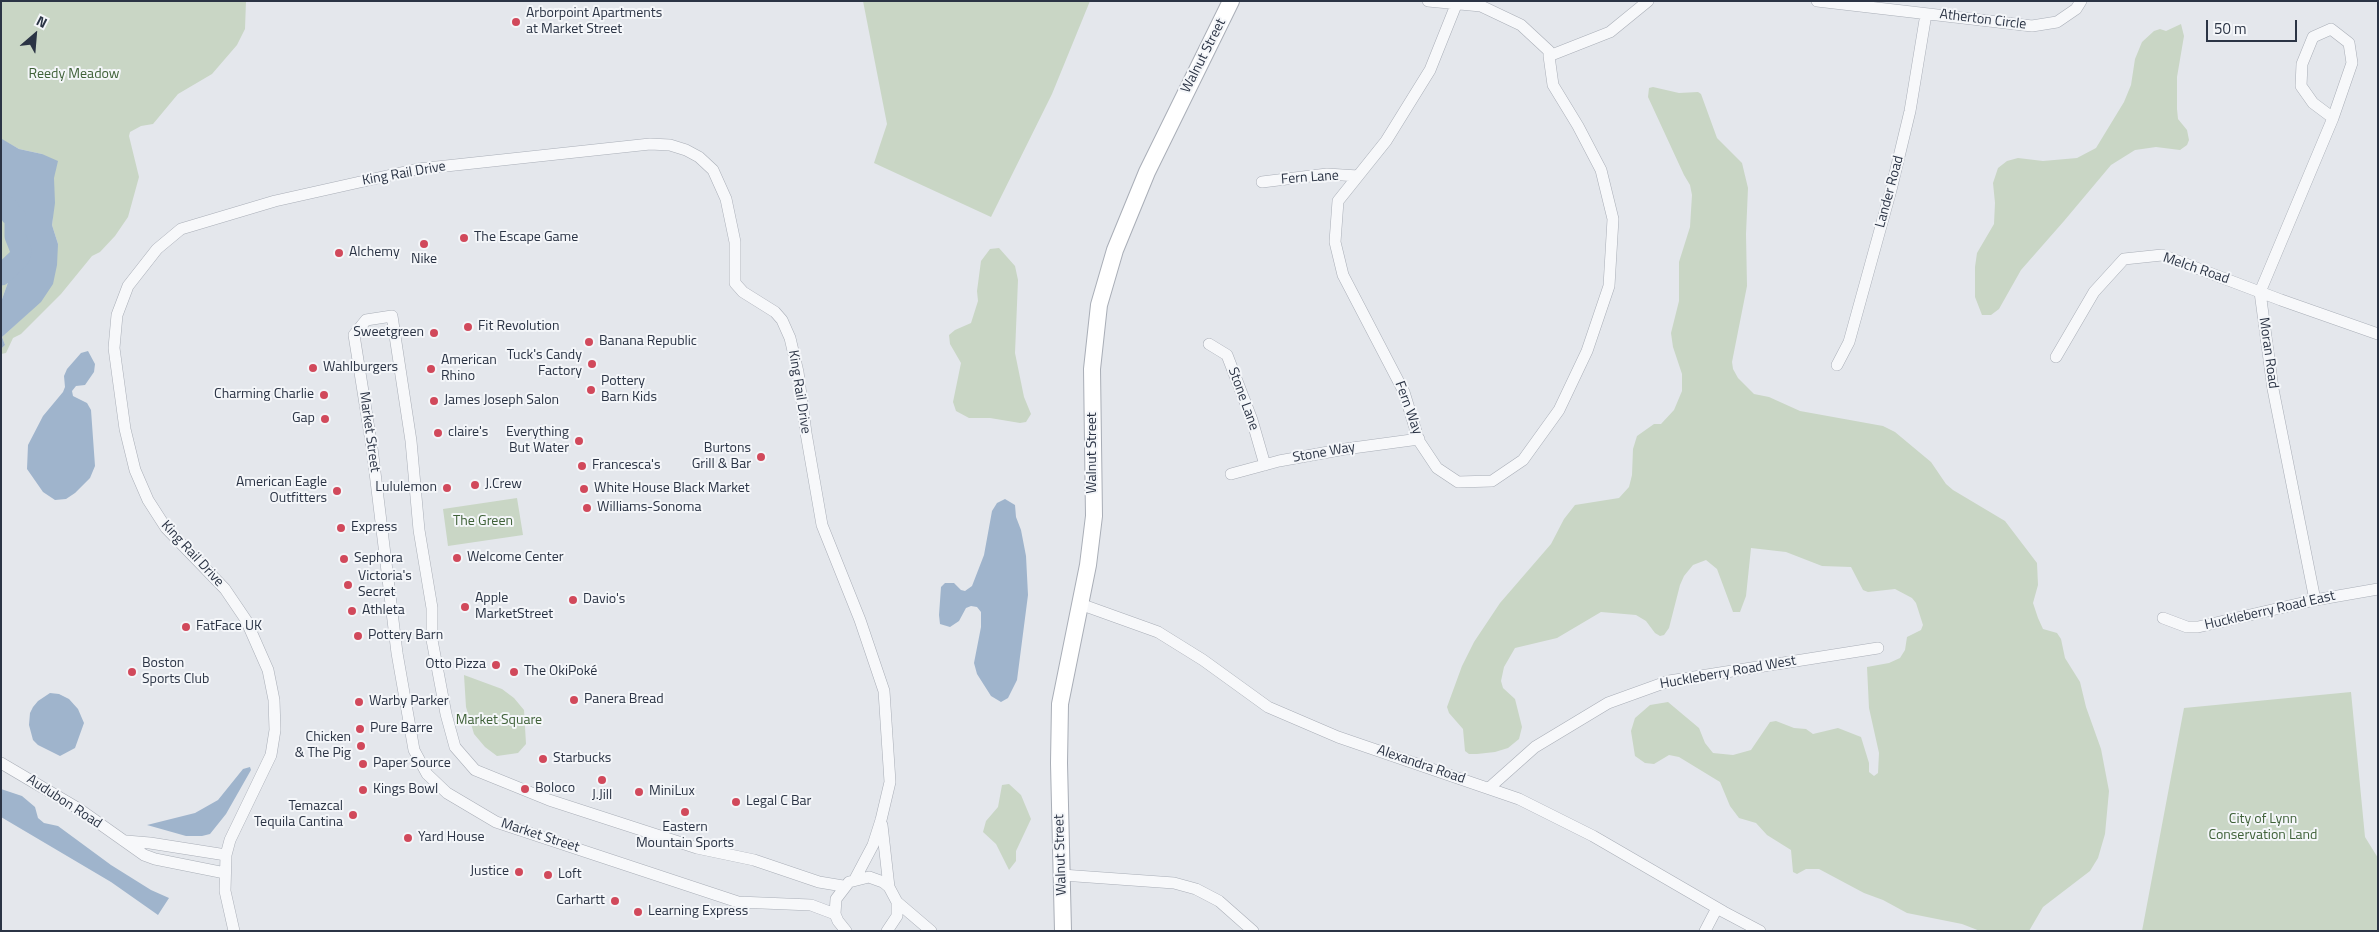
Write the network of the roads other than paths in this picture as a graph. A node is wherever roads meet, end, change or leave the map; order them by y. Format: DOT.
graph roads {
  1 [pos="1231,1"];
  2 [pos="1428,1"];
  3 [pos="1648,1"];
  4 [pos="1817,1"];
  5 [pos="2081,1"];
  6 [pos="1456,4"];
  7 [pos="1926,14"];
  8 [pos="1549,56"];
  9 [pos="2333,118"];
  10 [pos="1358,176"];
  11 [pos="1262,182"];
  12 [pos="2260,292"];
  13 [pos="2378,334"];
  14 [pos="1209,344"];
  15 [pos="2056,357"];
  16 [pos="1837,365"];
  17 [pos="1419,439"];
  18 [pos="1264,465"];
  19 [pos="1231,474"];
  20 [pos="2378,589"];
  21 [pos="2315,600"];
  22 [pos="1080,604"];
  23 [pos="2163,618"];
  24 [pos="1878,648"];
  25 [pos="1,763"];
  26 [pos="1489,788"];
  27 [pos="881,820"];
  28 [pos="126,842"];
  29 [pos="226,856"];
  30 [pos="225,873"];
  31 [pos="1062,875"];
  32 [pos="855,878"];
  33 [pos="843,886"];
  34 [pos="890,887"];
  35 [pos="897,902"];
  36 [pos="1717,908"];
  37 [pos="835,914"];
  38 [pos="843,930"];
  39 [pos="234,931"];
  40 [pos="887,931"];
  41 [pos="931,931"];
  42 [pos="1063,931"];
  43 [pos="1252,931"];
  44 [pos="1705,931"];
  45 [pos="1760,931"];
  1 -- 22 [label="main road, Walnut Street"];
  2 -- 6 [label="street"];
  3 -- 8 [label="street"];
  4 -- 7 [label="street, Atherton Circle"];
  5 -- 7 [label="street, Atherton Circle"];
  6 -- 8 [label="street"];
  6 -- 10 [label="street, Fern Way"];
  7 -- 16 [label="street, Lander Road"];
  8 -- 17 [label="street, Fern Way"];
  9 -- 9 [label="street"];
  9 -- 12 [label="street"];
  10 -- 11 [label="street, Fern Lane"];
  10 -- 17 [label="street, Fern Way"];
  12 -- 13 [label="street, Melch Road"];
  12 -- 15 [label="street, Melch Road"];
  12 -- 21 [label="street, Moran Road"];
  14 -- 18 [label="street, Stone Lane"];
  17 -- 18 [label="street, Stone Way"];
  18 -- 19 [label="street, Stone Way"];
  20 -- 21 [label="street, Huckleberry Road East"];
  21 -- 23 [label="street, Huckleberry Road East"];
  22 -- 26 [label="street, Alexandra Road"];
  22 -- 31 [label="main road, Walnut Street"];
  24 -- 26 [label="street, Huckleberry Road West"];
  25 -- 28 [label="street, Audubon Road"];
  26 -- 36 [label="street, Alexandra Road"];
  27 -- 29 [label="street, King Rail Drive"];
  27 -- 32 [label="street, King Rail Drive"];
  27 -- 34 [label="street, King Rail Drive"];
  28 -- 29 [label="street"];
  28 -- 30 [label="street, Audubon Road"];
  29 -- 30 [label="street, King Rail Drive"];
  30 -- 39 [label="street, King Rail Drive"];
  31 -- 42 [label="main road, Walnut Street"];
  31 -- 43 [label="street"];
  32 -- 33 [label="street"];
  32 -- 34 [label="street"];
  33 -- 37 [label="street"];
  33 -- 37 [label="street, Market Street"];
  34 -- 35 [label="street"];
  35 -- 40 [label="street"];
  35 -- 41 [label="street"];
  36 -- 44 [label="street"];
  36 -- 45 [label="street, Alexandra Road"];
  37 -- 38 [label="street"];
}
